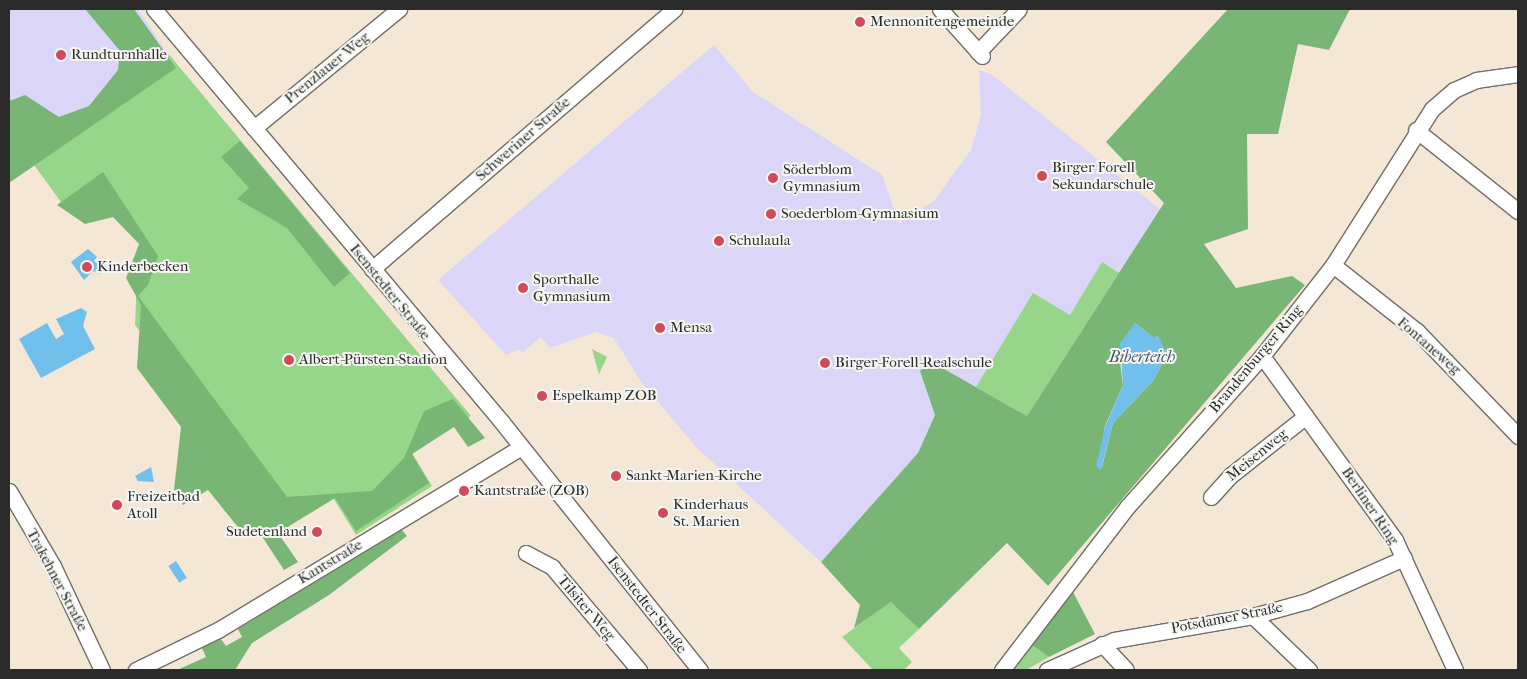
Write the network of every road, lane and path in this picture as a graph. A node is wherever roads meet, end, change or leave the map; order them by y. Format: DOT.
graph roads {
  1 [pos="154,9"];
  2 [pos="399,9"];
  3 [pos="674,9"];
  4 [pos="940,9"];
  5 [pos="1019,9"];
  6 [pos="1518,74"];
  7 [pos="254,128"];
  8 [pos="1416,130"];
  9 [pos="1518,211"];
  10 [pos="1333,265"];
  11 [pos="372,269"];
  12 [pos="1262,356"];
  13 [pos="1306,416"];
  14 [pos="1518,436"];
  15 [pos="521,447"];
  16 [pos="9,491"];
  17 [pos="1211,497"];
  18 [pos="526,553"];
  19 [pos="1404,558"];
  20 [pos="1253,616"];
  21 [pos="1102,644"];
  22 [pos="102,670"];
  23 [pos="136,670"];
  24 [pos="639,670"];
  25 [pos="700,670"];
  26 [pos="1002,670"];
  27 [pos="1047,670"];
  28 [pos="1126,670"];
  29 [pos="1309,670"];
  30 [pos="1455,670"];
  1 -- 7 [label="street, Isenstedter Straße"];
  2 -- 7 [label="street, Prenzlauer Weg"];
  3 -- 11 [label="street, Schweriner Straße"];
  4 -- 5 [label="street"];
  6 -- 8 [label="street, Brandenburger Ring"];
  7 -- 11 [label="street, Isenstedter Straße"];
  8 -- 9 [label="street"];
  8 -- 10 [label="street, Brandenburger Ring"];
  10 -- 12 [label="street, Brandenburger Ring"];
  10 -- 14 [label="street, Fontaneweg"];
  11 -- 15 [label="street, Isenstedter Straße"];
  12 -- 13 [label="street, Berliner Ring"];
  12 -- 26 [label="street, Brandenburger Ring"];
  13 -- 17 [label="street, Meisenweg"];
  13 -- 19 [label="street, Berliner Ring"];
  15 -- 23 [label="street, Kantstraße"];
  15 -- 25 [label="street, Isenstedter Straße"];
  16 -- 22 [label="street, Trakehner Straße"];
  18 -- 24 [label="street, Tilsiter Weg"];
  19 -- 20 [label="street, Potsdamer Straße"];
  19 -- 30 [label="street, Berliner Ring"];
  20 -- 21 [label="street, Potsdamer Straße"];
  20 -- 29 [label="street"];
  21 -- 27 [label="street, Potsdamer Straße"];
  21 -- 28 [label="street"];
}
